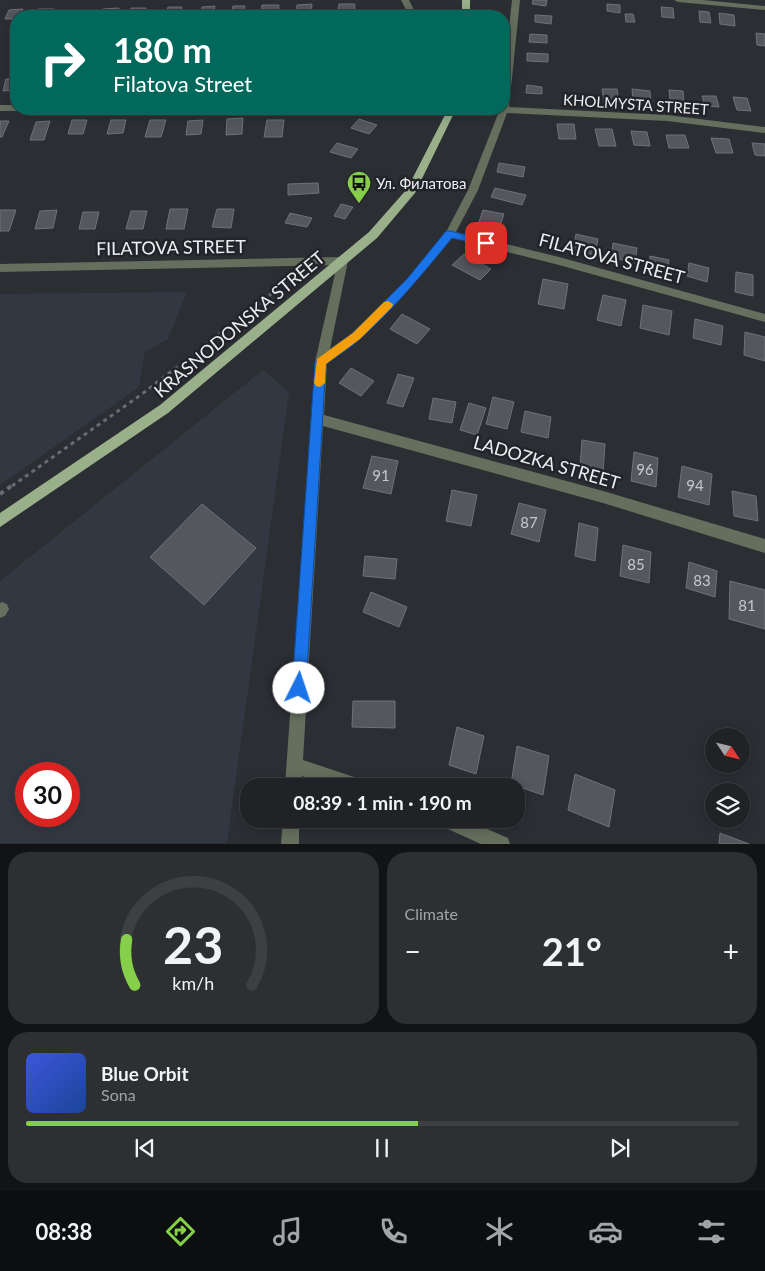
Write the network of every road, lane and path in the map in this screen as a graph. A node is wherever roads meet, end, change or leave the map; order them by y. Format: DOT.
graph roads {
  1 [pos="516,0"];
  2 [pos="678,0"];
  3 [pos="765,8"];
  4 [pos="510,55"];
  5 [pos="510,110"];
  6 [pos="449,115"];
  7 [pos="502,115"];
  8 [pos="765,130"];
  9 [pos="450,234"];
  10 [pos="343,261"];
  11 [pos="311,262"];
  12 [pos="0,268"];
  13 [pos="765,318"];
  14 [pos="321,362"];
  15 [pos="317,419"];
  16 [pos="0,494"];
  17 [pos="0,521"];
  18 [pos="765,546"];
  19 [pos="294,765"];
  20 [pos="293,778"];
  21 [pos="333,778"];
  22 [pos="291,828"];
  23 [pos="466,828"];
  24 [pos="290,844"];
  25 [pos="502,844"];
  1 -- 4 [label="street"];
  2 -- 3 [label="street"];
  5 -- 8 [label="street, KHOLMYSTA STREET"];
  6 -- 10 [label="main road, KRASNODONSKA STREET"];
  7 -- 9 [label="street"];
  9 -- 13 [label="street, FILATOVA STREET"];
  9 -- 14 [label="street"];
  10 -- 11 [label="street, FILATOVA STREET"];
  10 -- 14 [label="street"];
  10 -- 17 [label="main road, KRASNODONSKA STREET"];
  11 -- 12 [label="street, FILATOVA STREET"];
  11 -- 16 [label="path"];
  14 -- 15 [label="street"];
  15 -- 18 [label="street, LADOZKA STREET"];
  15 -- 19 [label="street"];
  19 -- 20 [label="street"];
  19 -- 21 [label="street"];
  22 -- 24 [label="street"];
  23 -- 25 [label="street"];
}
